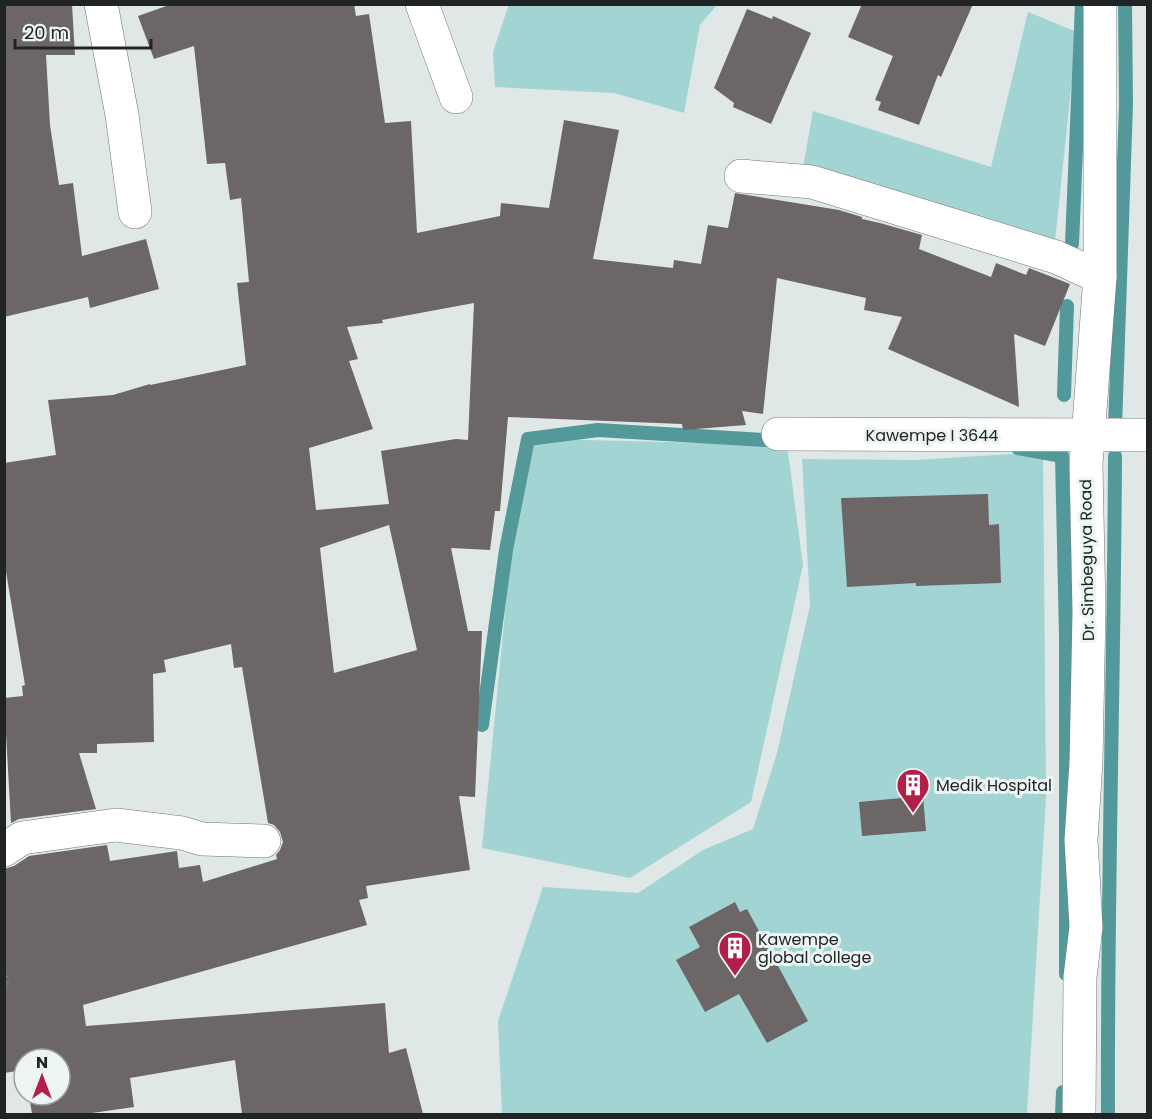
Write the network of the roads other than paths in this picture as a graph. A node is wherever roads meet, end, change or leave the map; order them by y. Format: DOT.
graph roads {
  1 [pos="101,4"];
  2 [pos="422,4"];
  3 [pos="1100,4"];
  4 [pos="456,97"];
  5 [pos="741,176"];
  6 [pos="135,212"];
  7 [pos="1100,277"];
  8 [pos="778,434"];
  9 [pos="1148,435"];
  10 [pos="1087,436"];
  11 [pos="264,841"];
  12 [pos="4,850"];
  13 [pos="1079,1114"];
  1 -- 6 [label="street"];
  2 -- 4 [label="street"];
  3 -- 7 [label="street, Dr. Simbeguya Road"];
  5 -- 7 [label="street"];
  7 -- 10 [label="street, Dr. Simbeguya Road"];
  8 -- 10 [label="street, Kawempe I 3644"];
  9 -- 10 [label="street, Kawempe I 3644"];
  10 -- 13 [label="street, Dr. Simbeguya Road"];
  11 -- 12 [label="street"];
}
